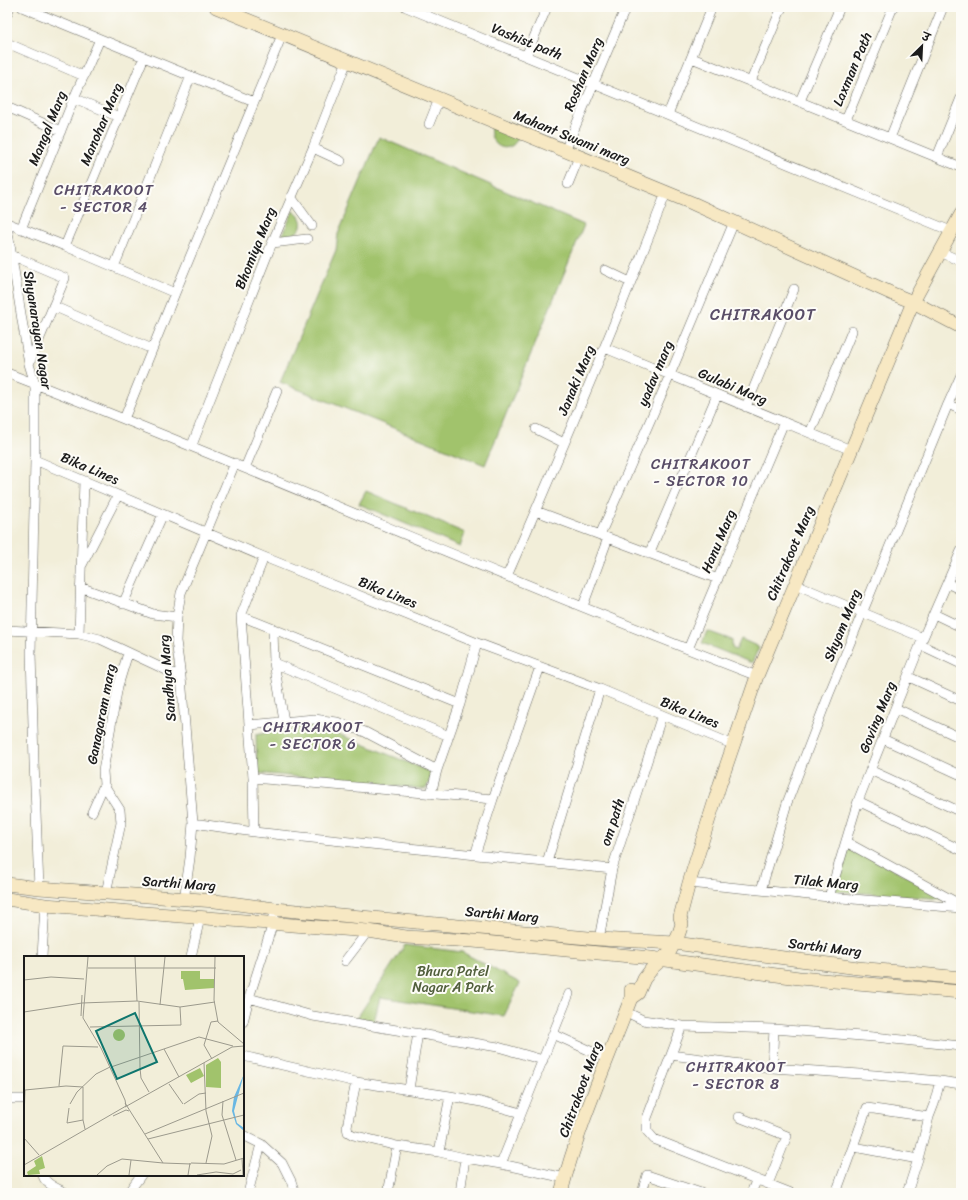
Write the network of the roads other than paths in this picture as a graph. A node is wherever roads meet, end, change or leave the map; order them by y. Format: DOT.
graph roads {
  1 [pos="10,7"];
  2 [pos="22,7"];
  3 [pos="216,7"];
  4 [pos="406,7"];
  5 [pos="547,7"];
  6 [pos="626,7"];
  7 [pos="712,7"];
  8 [pos="782,7"];
  9 [pos="840,7"];
  10 [pos="893,7"];
  11 [pos="943,7"];
  12 [pos="7,14"];
  13 [pos="282,35"];
  14 [pos="100,39"];
  15 [pos="7,43"];
  16 [pos="526,56"];
  17 [pos="144,57"];
  18 [pos="692,58"];
  19 [pos="347,61"];
  20 [pos="84,76"];
  21 [pos="191,76"];
  22 [pos="751,81"];
  23 [pos="594,84"];
  24 [pos="74,98"];
  25 [pos="961,98"];
  26 [pos="440,99"];
  27 [pos="800,101"];
  28 [pos="254,102"];
  29 [pos="7,107"];
  30 [pos="668,114"];
  31 [pos="119,117"];
  32 [pos="846,120"];
  33 [pos="429,124"];
  34 [pos="61,131"];
  35 [pos="890,138"];
  36 [pos="313,148"];
  37 [pos="565,151"];
  38 [pos="579,157"];
  39 [pos="937,157"];
  40 [pos="341,161"];
  41 [pos="961,167"];
  42 [pos="568,184"];
  43 [pos="666,193"];
  44 [pos="291,197"];
  45 [pos="961,214"];
  46 [pos="734,222"];
  47 [pos="7,223"];
  48 [pos="7,226"];
  49 [pos="312,226"];
  50 [pos="22,229"];
  51 [pos="7,230"];
  52 [pos="951,231"];
  53 [pos="307,239"];
  54 [pos="272,243"];
  55 [pos="65,246"];
  56 [pos="940,252"];
  57 [pos="11,255"];
  58 [pos="961,261"];
  59 [pos="114,267"];
  60 [pos="605,270"];
  61 [pos="630,282"];
  62 [pos="794,289"];
  63 [pos="175,293"];
  64 [pos="913,302"];
  65 [pos="53,306"];
  66 [pos="961,327"];
  67 [pos="852,331"];
  68 [pos="605,348"];
  69 [pos="152,349"];
  70 [pos="29,364"];
  71 [pos="7,373"];
  72 [pos="670,375"];
  73 [pos="961,375"];
  74 [pos="35,384"];
  75 [pos="277,391"];
  76 [pos="717,395"];
  77 [pos="948,404"];
  78 [pos="746,407"];
  79 [pos="961,410"];
  80 [pos="124,419"];
  81 [pos="784,422"];
  82 [pos="536,429"];
  83 [pos="810,433"];
  84 [pos="564,443"];
  85 [pos="192,446"];
  86 [pos="851,450"];
  87 [pos="35,460"];
  88 [pos="235,464"];
  89 [pos="245,468"];
  90 [pos="84,481"];
  91 [pos="118,495"];
  92 [pos="536,511"];
  93 [pos="162,514"];
  94 [pos="206,532"];
  95 [pos="604,537"];
  96 [pos="961,551"];
  97 [pos="649,554"];
  98 [pos="264,557"];
  99 [pos="81,568"];
  100 [pos="507,576"];
  101 [pos="718,579"];
  102 [pos="947,583"];
  103 [pos="795,584"];
  104 [pos="80,586"];
  105 [pos="961,590"];
  106 [pos="123,604"];
  107 [pos="583,606"];
  108 [pos="862,613"];
  109 [pos="934,614"];
  110 [pos="241,616"];
  111 [pos="177,618"];
  112 [pos="961,627"];
  113 [pos="7,630"];
  114 [pos="273,630"];
  115 [pos="31,631"];
  116 [pos="79,634"];
  117 [pos="922,642"];
  118 [pos="477,643"];
  119 [pos="688,649"];
  120 [pos="128,653"];
  121 [pos="274,663"];
  122 [pos="961,664"];
  123 [pos="540,667"];
  124 [pos="757,676"];
  125 [pos="181,677"];
  126 [pos="909,677"];
  127 [pos="600,689"];
  128 [pos="961,701"];
  129 [pos="460,704"];
  130 [pos="895,708"];
  131 [pos="662,715"];
  132 [pos="284,721"];
  133 [pos="249,725"];
  134 [pos="449,736"];
  135 [pos="961,738"];
  136 [pos="883,739"];
  137 [pos="734,745"];
  138 [pos="437,770"];
  139 [pos="870,770"];
  140 [pos="961,775"];
  141 [pos="253,778"];
  142 [pos="104,785"];
  143 [pos="431,794"];
  144 [pos="492,799"];
  145 [pos="858,801"];
  146 [pos="92,812"];
  147 [pos="961,812"];
  148 [pos="193,823"];
  149 [pos="254,832"];
  150 [pos="846,842"];
  151 [pos="961,850"];
  152 [pos="475,854"];
  153 [pos="547,862"];
  154 [pos="612,869"];
  155 [pos="689,883"];
  156 [pos="7,884"];
  157 [pos="39,888"];
  158 [pos="761,890"];
  159 [pos="106,893"];
  160 [pos="830,897"];
  161 [pos="7,899"];
  162 [pos="184,900"];
  163 [pos="45,905"];
  164 [pos="961,906"];
  165 [pos="275,909"];
  166 [pos="200,918"];
  167 [pos="273,923"];
  168 [pos="368,931"];
  169 [pos="599,939"];
  170 [pos="671,942"];
  171 [pos="42,956"];
  172 [pos="191,956"];
  173 [pos="657,958"];
  174 [pos="345,961"];
  175 [pos="804,961"];
  176 [pos="800,978"];
  177 [pos="961,978"];
  178 [pos="961,992"];
  179 [pos="568,994"];
  180 [pos="249,998"];
  181 [pos="626,1012"];
  182 [pos="244,1018"];
  183 [pos="682,1026"];
  184 [pos="774,1029"];
  185 [pos="418,1033"];
  186 [pos="553,1034"];
  187 [pos="961,1046"];
  188 [pos="671,1055"];
  189 [pos="244,1056"];
  190 [pos="608,1059"];
  191 [pos="543,1060"];
  192 [pos="772,1068"];
  193 [pos="940,1081"];
  194 [pos="356,1082"];
  195 [pos="961,1084"];
  196 [pos="409,1089"];
  197 [pos="450,1096"];
  198 [pos="7,1099"];
  199 [pos="24,1099"];
  200 [pos="521,1113"];
  201 [pos="739,1117"];
  202 [pos="929,1117"];
  203 [pos="244,1136"];
  204 [pos="261,1144"];
  205 [pos="397,1146"];
  206 [pos="854,1147"];
  207 [pos="439,1152"];
  208 [pos="465,1158"];
  209 [pos="918,1159"];
  210 [pos="501,1164"];
  211 [pos="43,1176"];
  212 [pos="140,1176"];
  213 [pos="565,1178"];
  214 [pos="756,1179"];
  215 [pos="768,1184"];
  216 [pos="696,1192"];
  217 [pos="66,1193"];
  218 [pos="128,1193"];
  219 [pos="248,1193"];
  220 [pos="295,1193"];
  221 [pos="388,1193"];
  222 [pos="460,1193"];
  223 [pos="561,1193"];
  224 [pos="642,1193"];
  225 [pos="751,1193"];
  226 [pos="791,1193"];
  227 [pos="836,1193"];
  228 [pos="907,1193"];
  1 -- 12 [label="street"];
  2 -- 14 [label="street"];
  3 -- 13 [label="street, Mahant Swami marg"];
  4 -- 16 [label="street, Vashist path"];
  5 -- 16 [label="street"];
  6 -- 23 [label="street, Roshan Marg"];
  7 -- 18 [label="street"];
  8 -- 22 [label="street"];
  9 -- 27 [label="street"];
  10 -- 32 [label="street, Laxman Path"];
  11 -- 35 [label="street"];
  13 -- 19 [label="street, Mahant Swami marg"];
  13 -- 28 [label="street"];
  14 -- 17 [label="street"];
  14 -- 20 [label="street, Mangal Marg"];
  15 -- 20 [label="street"];
  16 -- 23 [label="street, Vashist path"];
  17 -- 21 [label="street"];
  17 -- 31 [label="street, Manohar Marg"];
  18 -- 22 [label="street"];
  18 -- 30 [label="street"];
  19 -- 26 [label="street, Mahant Swami marg"];
  19 -- 36 [label="street, Bhomiya Marg"];
  20 -- 24 [label="street, Mangal Marg"];
  21 -- 28 [label="street"];
  21 -- 59 [label="street"];
  22 -- 27 [label="street"];
  23 -- 30 [label="street, Vashist path"];
  23 -- 37 [label="street, Roshan Marg"];
  24 -- 31 [label="street"];
  24 -- 34 [label="street, Mangal Marg"];
  25 -- 39 [label="street"];
  26 -- 33 [label="street"];
  26 -- 37 [label="street, Mahant Swami marg"];
  27 -- 32 [label="street"];
  28 -- 63 [label="street"];
  29 -- 34 [label="street"];
  30 -- 52 [label="street, Vashist path"];
  31 -- 55 [label="street, Manohar Marg"];
  32 -- 35 [label="street"];
  34 -- 50 [label="street, Mangal Marg"];
  35 -- 39 [label="street"];
  36 -- 40 [label="street"];
  36 -- 44 [label="street, Bhomiya Marg"];
  37 -- 38 [label="street, Mahant Swami marg"];
  38 -- 42 [label="street"];
  38 -- 43 [label="street, Mahant Swami marg"];
  39 -- 41 [label="street"];
  43 -- 46 [label="street, Mahant Swami marg"];
  43 -- 61 [label="street, Janaki Marg"];
  44 -- 49 [label="street"];
  44 -- 54 [label="street, Bhomiya Marg"];
  45 -- 52 [label="street, Chitrakoot Marg"];
  46 -- 64 [label="street, Mahant Swami marg"];
  46 -- 72 [label="street, yadav marg"];
  47 -- 50 [label="street"];
  48 -- 51 [label="street, Shyanarayan Nagar"];
  50 -- 55 [label="street"];
  51 -- 57 [label="street, Shyanarayan Nagar"];
  52 -- 56 [label="street, Chitrakoot Marg"];
  53 -- 54 [label="street"];
  54 -- 85 [label="street, Bhomiya Marg"];
  55 -- 59 [label="street"];
  56 -- 58 [label="street"];
  56 -- 64 [label="street, Chitrakoot Marg"];
  57 -- 65 [label="street"];
  57 -- 70 [label="street, Shyanarayan Nagar"];
  59 -- 63 [label="street"];
  60 -- 61 [label="street"];
  61 -- 68 [label="street, Janaki Marg"];
  62 -- 78 [label="street"];
  63 -- 69 [label="street"];
  64 -- 66 [label="street"];
  64 -- 86 [label="street, Chitrakoot Marg"];
  65 -- 69 [label="street"];
  65 -- 70 [label="street"];
  67 -- 83 [label="street"];
  68 -- 72 [label="street, Gulabi Marg"];
  68 -- 84 [label="street, Janaki Marg"];
  69 -- 80 [label="street"];
  70 -- 74 [label="street, Shyanarayan Nagar"];
  71 -- 74 [label="street"];
  72 -- 76 [label="street, Gulabi Marg"];
  72 -- 95 [label="street, yadav marg"];
  73 -- 77 [label="street, Shyam Marg"];
  74 -- 80 [label="street"];
  74 -- 87 [label="street, Shyanarayan Nagar"];
  75 -- 89 [label="street"];
  76 -- 78 [label="street, Gulabi Marg"];
  76 -- 97 [label="street"];
  77 -- 79 [label="street"];
  77 -- 108 [label="street, Shyam Marg"];
  78 -- 81 [label="street, Gulabi Marg"];
  80 -- 85 [label="street"];
  81 -- 83 [label="street, Gulabi Marg"];
  81 -- 101 [label="street, Hanu Marg"];
  82 -- 84 [label="street"];
  83 -- 86 [label="street, Gulabi Marg"];
  84 -- 92 [label="street, Janaki Marg"];
  85 -- 88 [label="street"];
  86 -- 103 [label="street, Chitrakoot Marg"];
  87 -- 90 [label="street, Bika Lines"];
  87 -- 115 [label="street, Shyanarayan Nagar"];
  88 -- 89 [label="street"];
  88 -- 94 [label="street, Sandhya Marg"];
  89 -- 100 [label="street"];
  90 -- 91 [label="street, Bika Lines"];
  90 -- 99 [label="street"];
  91 -- 93 [label="street, Bika Lines"];
  91 -- 99 [label="street"];
  92 -- 95 [label="street"];
  92 -- 100 [label="street, Janaki Marg"];
  93 -- 94 [label="street, Bika Lines"];
  93 -- 106 [label="street"];
  94 -- 98 [label="street, Bika Lines"];
  94 -- 111 [label="street, Sandhya Marg"];
  95 -- 97 [label="street"];
  95 -- 107 [label="street, yadav marg"];
  96 -- 102 [label="street, Goving Marg"];
  97 -- 101 [label="street"];
  98 -- 110 [label="street"];
  98 -- 118 [label="street, Bika Lines"];
  99 -- 104 [label="street"];
  100 -- 107 [label="street"];
  101 -- 119 [label="street, Hanu Marg"];
  102 -- 105 [label="street"];
  102 -- 109 [label="street, Goving Marg"];
  103 -- 108 [label="street"];
  103 -- 124 [label="street, Chitrakoot Marg"];
  104 -- 106 [label="street"];
  104 -- 116 [label="street"];
  106 -- 111 [label="street"];
  107 -- 119 [label="street"];
  108 -- 117 [label="street"];
  108 -- 158 [label="street, Shyam Marg"];
  109 -- 112 [label="street"];
  109 -- 117 [label="street, Goving Marg"];
  110 -- 114 [label="street"];
  110 -- 133 [label="street"];
  111 -- 125 [label="street, Sandhya Marg"];
  113 -- 115 [label="street"];
  114 -- 121 [label="street"];
  114 -- 129 [label="street"];
  115 -- 116 [label="street"];
  115 -- 157 [label="street, Shyanarayan Nagar"];
  116 -- 120 [label="street"];
  117 -- 122 [label="street"];
  117 -- 126 [label="street, Goving Marg"];
  118 -- 123 [label="street, Bika Lines"];
  118 -- 129 [label="street"];
  119 -- 124 [label="street"];
  120 -- 125 [label="street"];
  120 -- 142 [label="street, Ganagaram marg"];
  121 -- 132 [label="street"];
  121 -- 134 [label="street"];
  123 -- 127 [label="street, Bika Lines"];
  123 -- 144 [label="street"];
  124 -- 137 [label="street, Chitrakoot Marg"];
  125 -- 148 [label="street, Sandhya Marg"];
  126 -- 128 [label="street"];
  126 -- 130 [label="street, Goving Marg"];
  127 -- 131 [label="street, Bika Lines"];
  127 -- 153 [label="street"];
  129 -- 134 [label="street"];
  130 -- 135 [label="street"];
  130 -- 136 [label="street, Goving Marg"];
  131 -- 137 [label="street, Bika Lines"];
  131 -- 154 [label="street, om path"];
  132 -- 133 [label="street"];
  132 -- 138 [label="street"];
  133 -- 141 [label="street"];
  134 -- 138 [label="street"];
  136 -- 139 [label="street, Goving Marg"];
  136 -- 140 [label="street"];
  137 -- 155 [label="street, Chitrakoot Marg"];
  138 -- 143 [label="street"];
  139 -- 145 [label="street, Goving Marg"];
  139 -- 147 [label="street"];
  141 -- 143 [label="street"];
  141 -- 149 [label="street"];
  142 -- 146 [label="street"];
  142 -- 159 [label="street, Ganagaram marg"];
  143 -- 144 [label="street"];
  144 -- 152 [label="street"];
  145 -- 150 [label="street, Goving Marg"];
  145 -- 151 [label="street"];
  148 -- 149 [label="street"];
  148 -- 162 [label="street, Sandhya Marg"];
  149 -- 152 [label="street"];
  150 -- 160 [label="street, Goving Marg"];
  150 -- 164 [label="street"];
  152 -- 153 [label="street"];
  153 -- 154 [label="street"];
  154 -- 169 [label="street, om path"];
  155 -- 158 [label="street, Tilak Marg"];
  155 -- 170 [label="street, Chitrakoot Marg"];
  156 -- 157 [label="street, Sarthi Marg"];
  157 -- 159 [label="street, Sarthi Marg"];
  158 -- 160 [label="street, Tilak Marg"];
  159 -- 162 [label="street, Sarthi Marg"];
  160 -- 164 [label="street, Tilak Marg"];
  161 -- 163 [label="street"];
  162 -- 165 [label="street, Sarthi Marg"];
  163 -- 166 [label="street"];
  163 -- 171 [label="street"];
  165 -- 167 [label="street"];
  165 -- 169 [label="street, Sarthi Marg"];
  166 -- 167 [label="street"];
  166 -- 172 [label="street"];
  167 -- 168 [label="street"];
  167 -- 180 [label="street"];
  168 -- 173 [label="street"];
  168 -- 174 [label="street"];
  169 -- 170 [label="street, Sarthi Marg"];
  170 -- 173 [label="street, Chitrakoot Marg"];
  170 -- 175 [label="street, Sarthi Marg"];
  173 -- 176 [label="street"];
  173 -- 181 [label="street, Chitrakoot Marg"];
  175 -- 176 [label="street"];
  175 -- 177 [label="street, Sarthi Marg"];
  176 -- 178 [label="street"];
  179 -- 186 [label="street"];
  180 -- 182 [label="street"];
  180 -- 185 [label="street"];
  181 -- 183 [label="street"];
  181 -- 190 [label="street, Chitrakoot Marg"];
  183 -- 184 [label="street"];
  183 -- 188 [label="street"];
  184 -- 187 [label="street"];
  184 -- 192 [label="street"];
  185 -- 191 [label="street"];
  185 -- 196 [label="street"];
  186 -- 190 [label="street"];
  186 -- 191 [label="street"];
  188 -- 192 [label="street"];
  188 -- 214 [label="street"];
  189 -- 194 [label="street"];
  190 -- 213 [label="street, Chitrakoot Marg"];
  191 -- 200 [label="street"];
  192 -- 193 [label="street"];
  193 -- 195 [label="street"];
  193 -- 202 [label="street"];
  194 -- 196 [label="street"];
  194 -- 205 [label="street"];
  196 -- 197 [label="street"];
  197 -- 200 [label="street"];
  197 -- 207 [label="street"];
  198 -- 199 [label="street"];
  200 -- 210 [label="street"];
  201 -- 215 [label="street"];
  202 -- 206 [label="street"];
  202 -- 209 [label="street"];
  203 -- 204 [label="street"];
  204 -- 219 [label="street"];
  204 -- 220 [label="street"];
  205 -- 207 [label="street"];
  205 -- 221 [label="street"];
  206 -- 209 [label="street"];
  206 -- 227 [label="street"];
  207 -- 208 [label="street"];
  208 -- 210 [label="street"];
  208 -- 222 [label="street"];
  209 -- 228 [label="street"];
  210 -- 213 [label="street"];
  211 -- 217 [label="street"];
  212 -- 218 [label="street"];
  213 -- 223 [label="street, Chitrakoot Marg"];
  214 -- 215 [label="street"];
  214 -- 225 [label="street"];
  215 -- 226 [label="street"];
  216 -- 224 [label="street"];
}
